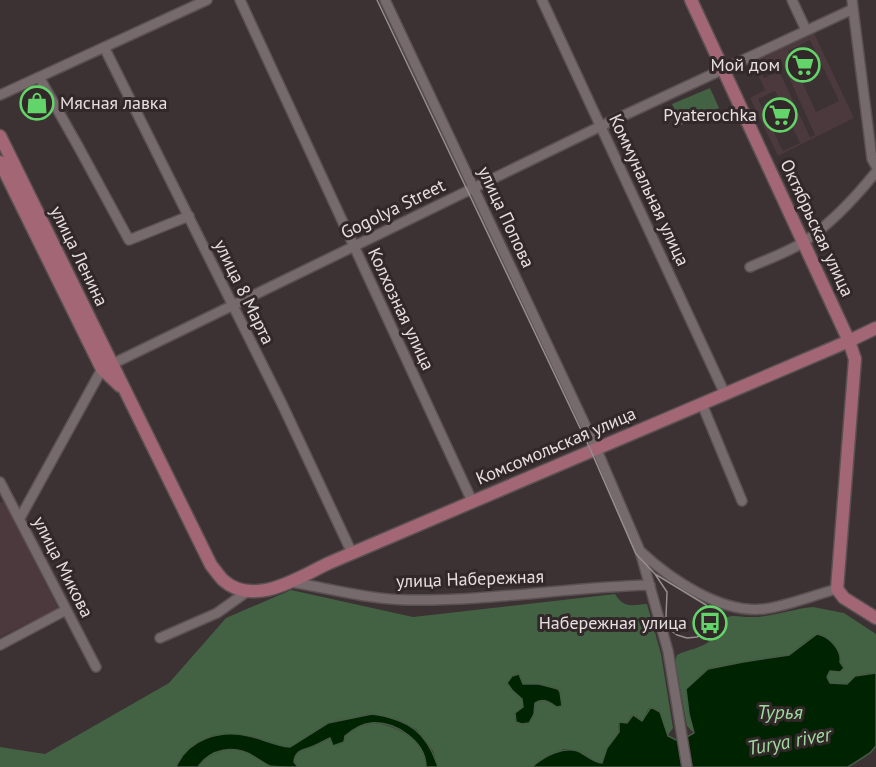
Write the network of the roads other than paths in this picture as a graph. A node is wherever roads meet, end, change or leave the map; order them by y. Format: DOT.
graph roads {
  1 [pos="207,0"];
  2 [pos="240,0"];
  3 [pos="385,0"];
  4 [pos="542,0"];
  5 [pos="691,0"];
  6 [pos="792,0"];
  7 [pos="852,4"];
  8 [pos="806,30"];
  9 [pos="104,47"];
  10 [pos="723,69"];
  11 [pos="39,77"];
  12 [pos="0,95"];
  13 [pos="601,126"];
  14 [pos="0,136"];
  15 [pos="0,162"];
  16 [pos="876,166"];
  17 [pos="876,172"];
  18 [pos="474,188"];
  19 [pos="189,216"];
  20 [pos="803,242"];
  21 [pos="354,246"];
  22 [pos="750,267"];
  23 [pos="232,306"];
  24 [pos="876,328"];
  25 [pos="849,341"];
  26 [pos="107,367"];
  27 [pos="725,394"];
  28 [pos="702,404"];
  29 [pos="596,448"];
  30 [pos="0,482"];
  31 [pos="472,501"];
  32 [pos="742,501"];
  33 [pos="20,518"];
  34 [pos="640,551"];
  35 [pos="352,553"];
  36 [pos="293,580"];
  37 [pos="650,585"];
  38 [pos="837,589"];
  39 [pos="248,591"];
  40 [pos="66,610"];
  41 [pos="876,618"];
  42 [pos="160,638"];
  43 [pos="0,645"];
  44 [pos="96,667"];
  45 [pos="687,767"];
  1 -- 9 [label="street"];
  2 -- 21 [label="street, Колхозная улица"];
  3 -- 18 [label="street, улица Попова"];
  4 -- 13 [label="street, Коммунальная улица"];
  5 -- 10 [label="main road, Октябрьская улица"];
  6 -- 8 [label="street"];
  7 -- 8 [label="street, Gogolya Street"];
  7 -- 16 [label="street"];
  8 -- 10 [label="street, Gogolya Street"];
  9 -- 11 [label="street"];
  9 -- 19 [label="street, улица 8 Марта"];
  10 -- 13 [label="street, Gogolya Street"];
  10 -- 20 [label="main road, Октябрьская улица"];
  11 -- 12 [label="street"];
  11 -- 19 [label="street"];
  13 -- 18 [label="street, Gogolya Street"];
  13 -- 27 [label="street, Коммунальная улица"];
  14 -- 26 [label="main road, улица Ленина"];
  15 -- 26 [label="main road, улица Ленина"];
  17 -- 20 [label="street"];
  18 -- 21 [label="street, Gogolya Street"];
  18 -- 29 [label="street, улица Попова"];
  19 -- 23 [label="street, улица 8 Марта"];
  20 -- 22 [label="street"];
  20 -- 25 [label="main road, Октябрьская улица"];
  21 -- 23 [label="street, Gogolya Street"];
  21 -- 31 [label="street, Колхозная улица"];
  23 -- 26 [label="street, Gogolya Street"];
  23 -- 35 [label="street, улица 8 Марта"];
  24 -- 25 [label="main road, Комсомольская улица"];
  25 -- 27 [label="main road, Комсомольская улица"];
  25 -- 38 [label="main road, Октябрьская улица"];
  26 -- 33 [label="street"];
  26 -- 39 [label="main road, улица Ленина"];
  27 -- 28 [label="main road, Комсомольская улица"];
  28 -- 29 [label="main road, Комсомольская улица"];
  28 -- 32 [label="street"];
  29 -- 31 [label="main road, Комсомольская улица"];
  29 -- 34 [label="street, улица Попова"];
  30 -- 33 [label="street, улица Микова"];
  31 -- 35 [label="main road, Комсомольская улица"];
  33 -- 40 [label="street, улица Микова"];
  34 -- 37 [label="street, улица Попова"];
  34 -- 38 [label="street"];
  35 -- 36 [label="main road, Комсомольская улица"];
  36 -- 37 [label="street, улица Набережная"];
  36 -- 39 [label="main road, Комсомольская улица"];
  37 -- 45 [label="street, улица Попова"];
  38 -- 41 [label="main road"];
  39 -- 42 [label="street"];
  40 -- 43 [label="street"];
  40 -- 44 [label="street, улица Микова"];
}
